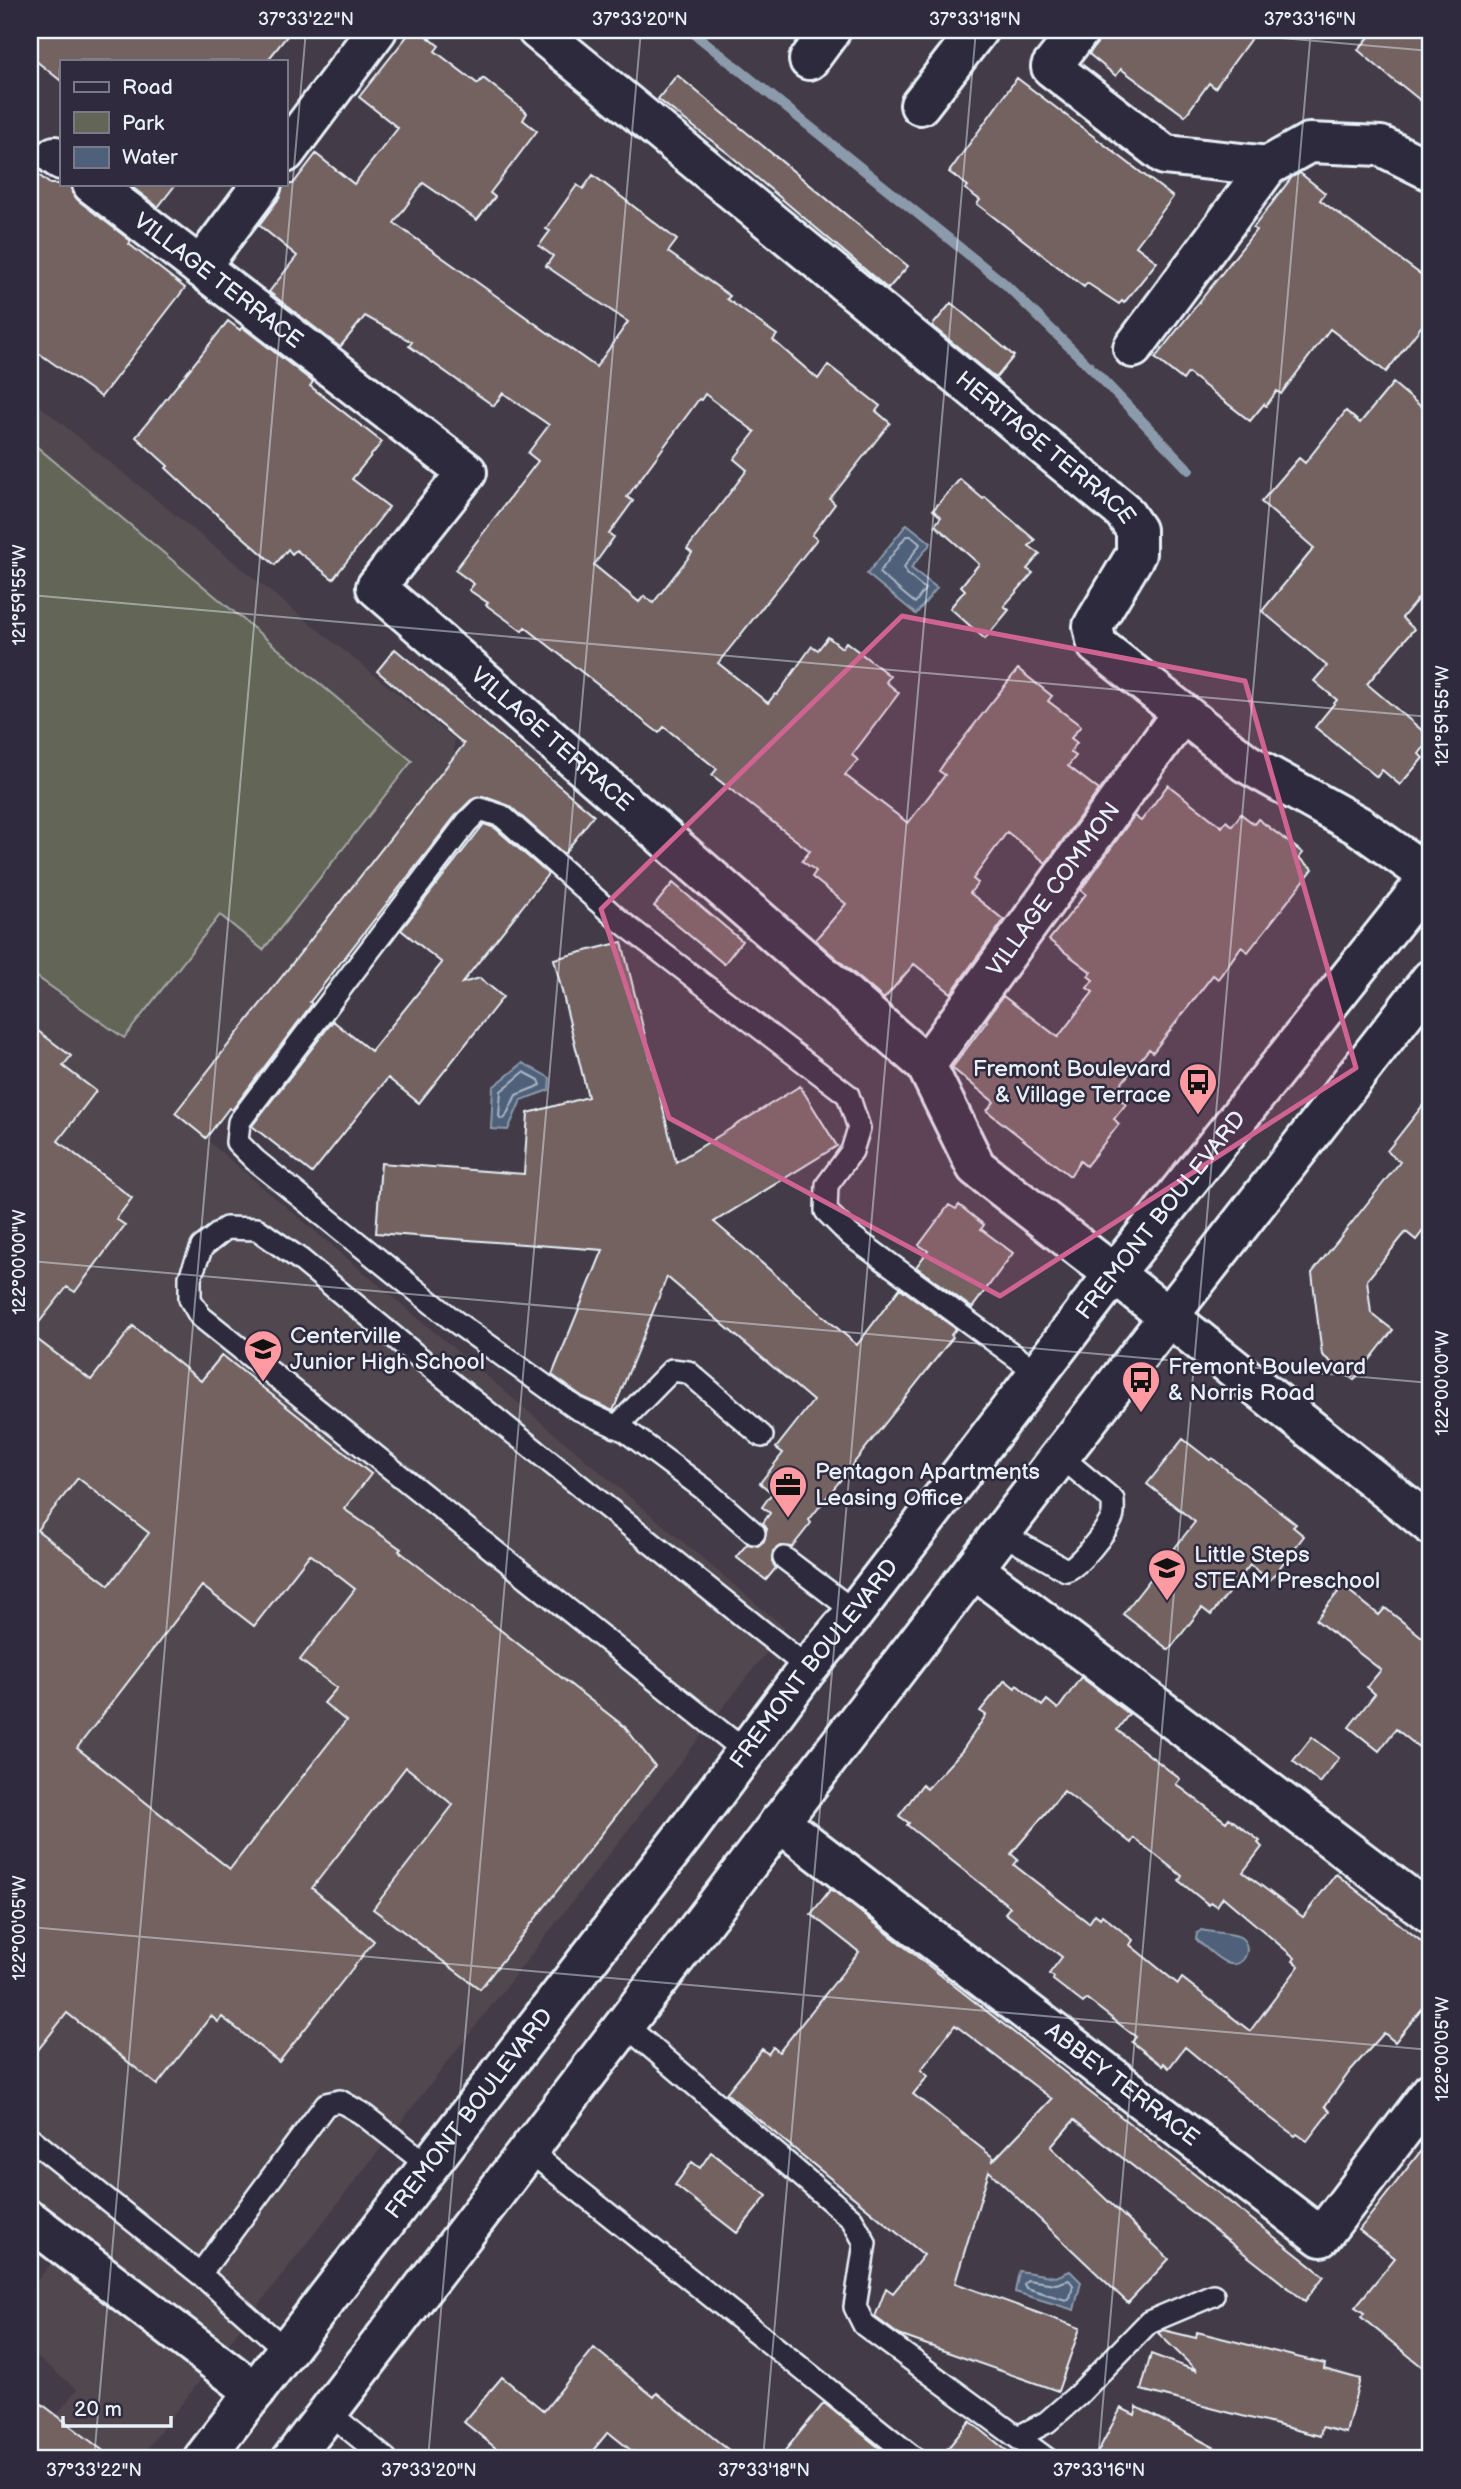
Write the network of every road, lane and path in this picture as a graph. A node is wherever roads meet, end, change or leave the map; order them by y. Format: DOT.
graph roads {
  1 [pos="377,30"];
  2 [pos="537,30"];
  3 [pos="831,30"];
  4 [pos="978,30"];
  5 [pos="1080,30"];
  6 [pos="809,60"];
  7 [pos="920,105"];
  8 [pos="287,150"];
  9 [pos="1268,166"];
  10 [pos="1431,171"];
  11 [pos="95,186"];
  12 [pos="261,186"];
  13 [pos="200,267"];
  14 [pos="1133,348"];
  15 [pos="1182,713"];
  16 [pos="1431,876"];
  17 [pos="1431,979"];
  18 [pos="926,1065"];
  19 [pos="1114,1274"];
  20 [pos="1168,1316"];
  21 [pos="1038,1373"];
  22 [pos="616,1427"];
  23 [pos="762,1436"];
  24 [pos="1060,1456"];
  25 [pos="1431,1525"];
  26 [pos="754,1533"];
  27 [pos="1001,1533"];
  28 [pos="784,1558"];
  29 [pos="974,1569"];
  30 [pos="855,1612"];
  31 [pos="808,1668"];
  32 [pos="746,1752"];
  33 [pos="779,1822"];
  34 [pos="1431,1914"];
  35 [pos="624,2024"];
  36 [pos="1431,2092"];
  37 [pos="30,2138"];
  38 [pos="528,2150"];
  39 [pos="429,2166"];
  40 [pos="30,2220"];
  41 [pos="200,2274"];
  42 [pos="1213,2295"];
  43 [pos="286,2350"];
  44 [pos="255,2392"];
  45 [pos="328,2412"];
  46 [pos="1018,2437"];
  47 [pos="203,2459"];
  48 [pos="292,2459"];
  49 [pos="386,2459"];
  50 [pos="915,2459"];
  51 [pos="1047,2459"];
  1 -- 8 [label="street"];
  2 -- 15 [label="street, HERITAGE TERRACE"];
  3 -- 6 [label="street"];
  4 -- 7 [label="street"];
  5 -- 9 [label="street"];
  9 -- 10 [label="street"];
  9 -- 14 [label="street"];
  11 -- 13 [label="street, VILLAGE TERRACE"];
  12 -- 13 [label="street"];
  13 -- 18 [label="street, VILLAGE TERRACE"];
  15 -- 16 [label="street, HERITAGE TERRACE"];
  15 -- 18 [label="street, VILLAGE COMMON"];
  16 -- 19 [label="street, FREMONT BOULEVARD"];
  17 -- 20 [label="street"];
  18 -- 19 [label="street, VILLAGE TERRACE"];
  19 -- 20 [label="street, VILLAGE TERRACE"];
  19 -- 21 [label="street, FREMONT BOULEVARD"];
  20 -- 24 [label="street"];
  20 -- 25 [label="street, VILLAGE TERRACE"];
  21 -- 22 [label="lane"];
  21 -- 30 [label="street, FREMONT BOULEVARD"];
  22 -- 23 [label="lane"];
  22 -- 26 [label="lane"];
  24 -- 27 [label="street"];
  24 -- 27 [label="lane"];
  27 -- 29 [label="street"];
  28 -- 30 [label="lane"];
  29 -- 33 [label="street"];
  29 -- 34 [label="street"];
  30 -- 31 [label="street, FREMONT BOULEVARD"];
  31 -- 32 [label="street, FREMONT BOULEVARD"];
  31 -- 32 [label="lane"];
  32 -- 39 [label="street, FREMONT BOULEVARD"];
  33 -- 35 [label="street"];
  33 -- 36 [label="street, ABBEY TERRACE"];
  35 -- 38 [label="street"];
  35 -- 46 [label="lane"];
  37 -- 41 [label="lane"];
  38 -- 45 [label="street"];
  38 -- 50 [label="lane"];
  39 -- 41 [label="lane"];
  39 -- 43 [label="street, FREMONT BOULEVARD"];
  40 -- 44 [label="street"];
  41 -- 43 [label="lane"];
  42 -- 46 [label="lane"];
  43 -- 44 [label="street, FREMONT BOULEVARD"];
  44 -- 47 [label="street, FREMONT BOULEVARD"];
  45 -- 48 [label="street"];
  45 -- 49 [label="lane"];
  46 -- 51 [label="lane"];
}
